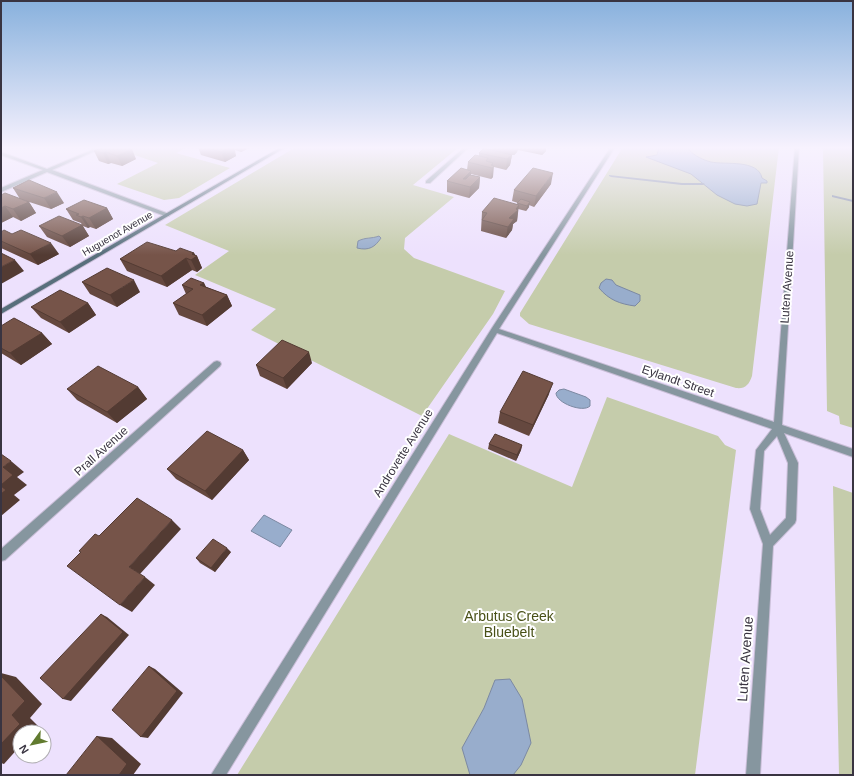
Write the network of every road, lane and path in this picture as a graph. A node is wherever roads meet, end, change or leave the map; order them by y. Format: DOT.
graph roads {
  1 [pos="16,183"];
  2 [pos="82,183"];
  3 [pos="222,183"];
  4 [pos="590,183"];
  5 [pos="795,183"];
  6 [pos="1,190"];
  7 [pos="167,215"];
  8 [pos="1,312"];
  9 [pos="495,330"];
  10 [pos="217,364"];
  11 [pos="778,428"];
  12 [pos="853,453"];
  13 [pos="768,544"];
  14 [pos="1,556"];
  15 [pos="218,775"];
  16 [pos="753,775"];
  1 -- 6 [label="street"];
  2 -- 7 [label="street"];
  3 -- 7 [label="street, Huguenot Avenue"];
  4 -- 9 [label="street, Androvette Avenue"];
  5 -- 11 [label="street, Luten Avenue"];
  7 -- 8 [label="street, Huguenot Avenue"];
  9 -- 11 [label="street, Eylandt Street"];
  9 -- 15 [label="street, Androvette Avenue"];
  10 -- 14 [label="street, Prall Avenue"];
  11 -- 12 [label="street, Eylandt Street"];
  11 -- 13 [label="street, Luten Avenue"];
  11 -- 13 [label="street, Luten Avenue"];
  13 -- 16 [label="street, Luten Avenue"];
}
